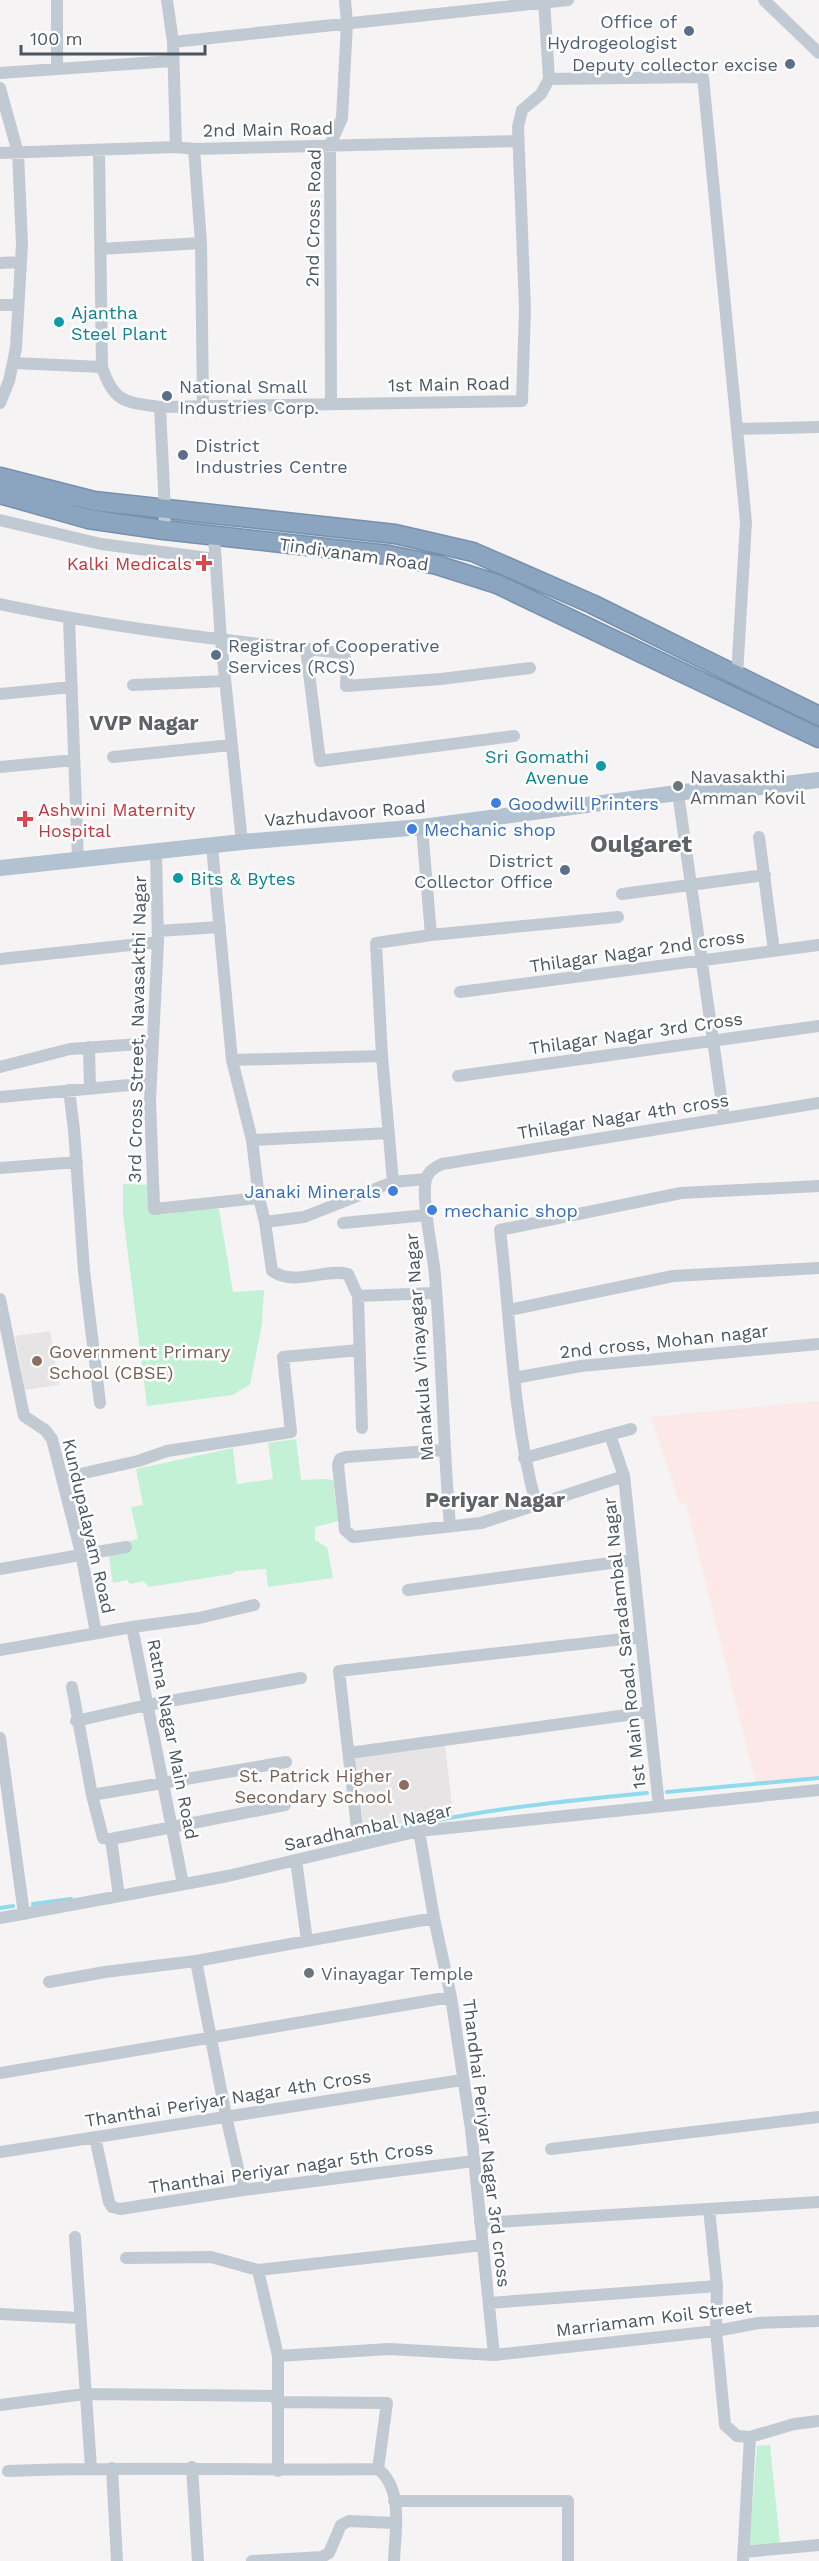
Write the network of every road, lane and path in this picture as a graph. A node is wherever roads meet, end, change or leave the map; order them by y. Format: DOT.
graph roads {
  1 [pos="57,0"];
  2 [pos="166,0"];
  3 [pos="345,0"];
  4 [pos="568,0"];
  5 [pos="764,0"];
  6 [pos="544,2"];
  7 [pos="347,23"];
  8 [pos="173,42"];
  9 [pos="819,53"];
  10 [pos="172,61"];
  11 [pos="57,69"];
  12 [pos="0,73"];
  13 [pos="549,79"];
  14 [pos="0,88"];
  15 [pos="518,141"];
  16 [pos="330,145"];
  17 [pos="176,147"];
  18 [pos="194,149"];
  19 [pos="99,150"];
  20 [pos="0,153"];
  21 [pos="18,153"];
  22 [pos="201,243"];
  23 [pos="100,249"];
  24 [pos="21,262"];
  25 [pos="0,263"];
  26 [pos="0,305"];
  27 [pos="18,305"];
  28 [pos="14,363"];
  29 [pos="102,367"];
  30 [pos="0,403"];
  31 [pos="331,404"];
  32 [pos="160,407"];
  33 [pos="203,407"];
  34 [pos="819,428"];
  35 [pos="737,429"];
  36 [pos="0,477"];
  37 [pos="0,494"];
  38 [pos="165,510"];
  39 [pos="0,520"];
  40 [pos="164,530"];
  41 [pos="214,536"];
  42 [pos="216,559"];
  43 [pos="0,604"];
  44 [pos="69,619"];
  45 [pos="221,640"];
  46 [pos="306,649"];
  47 [pos="530,668"];
  48 [pos="737,676"];
  49 [pos="225,681"];
  50 [pos="133,685"];
  51 [pos="72,687"];
  52 [pos="0,694"];
  53 [pos="819,716"];
  54 [pos="514,736"];
  55 [pos="819,738"];
  56 [pos="231,745"];
  57 [pos="113,758"];
  58 [pos="74,760"];
  59 [pos="0,767"];
  60 [pos="819,769"];
  61 [pos="819,780"];
  62 [pos="685,792"];
  63 [pos="422,827"];
  64 [pos="759,837"];
  65 [pos="242,842"];
  66 [pos="212,846"];
  67 [pos="156,852"];
  68 [pos="78,859"];
  69 [pos="0,868"];
  70 [pos="765,874"];
  71 [pos="693,885"];
  72 [pos="622,894"];
  73 [pos="618,917"];
  74 [pos="220,927"];
  75 [pos="431,935"];
  76 [pos="158,937"];
  77 [pos="819,945"];
  78 [pos="774,951"];
  79 [pos="0,959"];
  80 [pos="703,960"];
  81 [pos="460,993"];
  82 [pos="819,1026"];
  83 [pos="714,1040"];
  84 [pos="153,1043"];
  85 [pos="89,1047"];
  86 [pos="382,1056"];
  87 [pos="232,1060"];
  88 [pos="0,1067"];
  89 [pos="458,1076"];
  90 [pos="151,1083"];
  91 [pos="90,1088"];
  92 [pos="69,1090"];
  93 [pos="0,1097"];
  94 [pos="819,1103"];
  95 [pos="724,1118"];
  96 [pos="389,1133"];
  97 [pos="252,1140"];
  98 [pos="76,1162"];
  99 [pos="0,1168"];
  100 [pos="426,1179"];
  101 [pos="393,1182"];
  102 [pos="819,1186"];
  103 [pos="259,1198"];
  104 [pos="427,1215"];
  105 [pos="265,1222"];
  106 [pos="343,1223"];
  107 [pos="819,1268"];
  108 [pos="435,1293"];
  109 [pos="358,1296"];
  110 [pos="0,1299"];
  111 [pos="509,1310"];
  112 [pos="2,1318"];
  113 [pos="819,1344"];
  114 [pos="359,1350"];
  115 [pos="14,1360"];
  116 [pos="0,1363"];
  117 [pos="514,1378"];
  118 [pos="100,1403"];
  119 [pos="362,1428"];
  120 [pos="631,1429"];
  121 [pos="610,1435"];
  122 [pos="443,1450"];
  123 [pos="524,1458"];
  124 [pos="624,1476"];
  125 [pos="62,1478"];
  126 [pos="537,1504"];
  127 [pos="450,1526"];
  128 [pos="126,1546"];
  129 [pos="81,1553"];
  130 [pos="633,1560"];
  131 [pos="0,1569"];
  132 [pos="408,1590"];
  133 [pos="254,1605"];
  134 [pos="132,1627"];
  135 [pos="96,1633"];
  136 [pos="641,1637"];
  137 [pos="0,1650"];
  138 [pos="301,1678"];
  139 [pos="72,1687"];
  140 [pos="147,1705"];
  141 [pos="649,1712"];
  142 [pos="76,1720"];
  143 [pos="0,1738"];
  144 [pos="350,1753"];
  145 [pos="286,1762"];
  146 [pos="164,1783"];
  147 [pos="819,1790"];
  148 [pos="92,1795"];
  149 [pos="5,1799"];
  150 [pos="285,1805"];
  151 [pos="659,1806"];
  152 [pos="172,1826"];
  153 [pos="418,1831"];
  154 [pos="111,1839"];
  155 [pos="359,1845"];
  156 [pos="296,1860"];
  157 [pos="183,1884"];
  158 [pos="119,1896"];
  159 [pos="24,1914"];
  160 [pos="0,1918"];
  161 [pos="434,1918"];
  162 [pos="307,1941"];
  163 [pos="196,1961"];
  164 [pos="49,1983"];
  165 [pos="452,1997"];
  166 [pos="210,2039"];
  167 [pos="0,2073"];
  168 [pos="462,2080"];
  169 [pos="226,2116"];
  170 [pos="819,2117"];
  171 [pos="95,2137"];
  172 [pos="551,2149"];
  173 [pos="0,2152"];
  174 [pos="474,2161"];
  175 [pos="243,2190"];
  176 [pos="819,2202"];
  177 [pos="709,2209"];
  178 [pos="480,2223"];
  179 [pos="75,2237"];
  180 [pos="483,2245"];
  181 [pos="126,2258"];
  182 [pos="258,2270"];
  183 [pos="717,2286"];
  184 [pos="489,2303"];
  185 [pos="0,2314"];
  186 [pos="80,2318"];
  187 [pos="819,2321"];
  188 [pos="716,2331"];
  189 [pos="494,2355"];
  190 [pos="278,2356"];
  191 [pos="85,2394"];
  192 [pos="277,2399"];
  193 [pos="0,2405"];
  194 [pos="819,2421"];
  195 [pos="750,2437"];
  196 [pos="91,2468"];
  197 [pos="112,2468"];
  198 [pos="192,2468"];
  199 [pos="378,2469"];
  200 [pos="8,2470"];
  201 [pos="278,2471"];
  202 [pos="394,2501"];
  203 [pos="395,2523"];
  204 [pos="819,2545"];
  205 [pos="743,2557"];
  206 [pos="117,2561"];
  207 [pos="198,2561"];
  208 [pos="252,2561"];
  209 [pos="394,2561"];
  210 [pos="568,2561"];
  1 -- 11 [label="street"];
  2 -- 8 [label="street"];
  3 -- 7 [label="street, 2nd Cross Road"];
  4 -- 6 [label="street"];
  5 -- 9 [label="street"];
  6 -- 7 [label="street"];
  6 -- 13 [label="street"];
  7 -- 8 [label="street"];
  7 -- 16 [label="street, 2nd Cross Road"];
  8 -- 10 [label="street"];
  10 -- 11 [label="street"];
  10 -- 17 [label="street"];
  11 -- 12 [label="street"];
  13 -- 15 [label="street, 1st Main Road"];
  13 -- 35 [label="street"];
  14 -- 21 [label="street"];
  15 -- 16 [label="street, 2nd Main Road"];
  15 -- 31 [label="street, 1st Main Road"];
  16 -- 18 [label="street, 2nd Main Road"];
  16 -- 31 [label="street, 2nd Cross Road"];
  17 -- 18 [label="street, 2nd Main Road"];
  17 -- 19 [label="street, 2nd Main Road"];
  18 -- 22 [label="street"];
  19 -- 21 [label="street, 2nd Main Road"];
  19 -- 23 [label="street"];
  20 -- 21 [label="street, 2nd Main Road"];
  21 -- 24 [label="street"];
  22 -- 23 [label="street"];
  22 -- 33 [label="street"];
  23 -- 29 [label="street"];
  24 -- 25 [label="street"];
  24 -- 27 [label="street"];
  26 -- 27 [label="street"];
  27 -- 28 [label="street"];
  28 -- 29 [label="street"];
  28 -- 30 [label="street"];
  29 -- 32 [label="street, 1st Main Road"];
  31 -- 33 [label="street, 1st Main Road"];
  32 -- 33 [label="street, 1st Main Road"];
  32 -- 38 [label="street"];
  34 -- 35 [label="street"];
  35 -- 48 [label="street"];
  36 -- 38 [label="highway"];
  37 -- 40 [label="highway, Tindivanam Road"];
  38 -- 40 [label="street"];
  38 -- 48 [label="highway"];
  39 -- 42 [label="street"];
  40 -- 41 [label="highway, Tindivanam Road"];
  41 -- 42 [label="street"];
  41 -- 55 [label="highway, Tindivanam Road"];
  42 -- 45 [label="street"];
  43 -- 44 [label="street"];
  44 -- 45 [label="street"];
  44 -- 51 [label="street"];
  45 -- 46 [label="street"];
  45 -- 49 [label="street"];
  46 -- 47 [label="street"];
  46 -- 54 [label="street"];
  48 -- 53 [label="highway"];
  49 -- 50 [label="street"];
  49 -- 56 [label="street"];
  51 -- 52 [label="street"];
  51 -- 58 [label="street"];
  56 -- 57 [label="street"];
  56 -- 65 [label="street"];
  58 -- 59 [label="street"];
  58 -- 68 [label="street"];
  60 -- 62 [label="main road, Vazhudavoor Road"];
  61 -- 62 [label="main road, Vazhudavoor Road"];
  62 -- 63 [label="main road, Vazhudavoor Road"];
  62 -- 71 [label="street"];
  63 -- 65 [label="main road, Vazhudavoor Road"];
  63 -- 75 [label="street"];
  64 -- 70 [label="street"];
  65 -- 66 [label="main road, Vazhudavoor Road"];
  66 -- 67 [label="main road, Vazhudavoor Road"];
  66 -- 74 [label="street"];
  67 -- 68 [label="main road, Vazhudavoor Road"];
  67 -- 76 [label="street, 3rd Cross Street, Navasakthi Nagar"];
  68 -- 69 [label="main road, Vazhudavoor Road"];
  70 -- 71 [label="street"];
  70 -- 78 [label="street"];
  71 -- 72 [label="street"];
  71 -- 80 [label="street"];
  73 -- 75 [label="street"];
  74 -- 76 [label="street"];
  74 -- 87 [label="street"];
  75 -- 86 [label="street"];
  76 -- 79 [label="street"];
  76 -- 84 [label="street, 3rd Cross Street, Navasakthi Nagar"];
  77 -- 78 [label="street, Thilagar Nagar 2nd cross"];
  78 -- 80 [label="street, Thilagar Nagar 2nd cross"];
  80 -- 81 [label="street, Thilagar Nagar 2nd cross"];
  80 -- 83 [label="street"];
  82 -- 83 [label="street, Thilagar Nagar 3rd Cross"];
  83 -- 89 [label="street, Thilagar Nagar 3rd Cross"];
  83 -- 95 [label="street"];
  84 -- 85 [label="street"];
  84 -- 90 [label="street, 3rd Cross Street, Navasakthi Nagar"];
  85 -- 88 [label="street"];
  85 -- 91 [label="street"];
  86 -- 87 [label="street"];
  86 -- 96 [label="street"];
  87 -- 97 [label="street"];
  90 -- 91 [label="street"];
  90 -- 103 [label="street, 3rd Cross Street, Navasakthi Nagar"];
  91 -- 92 [label="street"];
  92 -- 93 [label="street"];
  92 -- 98 [label="street"];
  94 -- 95 [label="street, Thilagar Nagar 4th cross"];
  95 -- 100 [label="street, Thilagar Nagar 4th cross"];
  96 -- 97 [label="street"];
  96 -- 101 [label="street"];
  97 -- 103 [label="street"];
  98 -- 99 [label="street"];
  98 -- 118 [label="street"];
  100 -- 101 [label="street"];
  100 -- 104 [label="street, Manakula Vinayagar Nagar"];
  101 -- 105 [label="street"];
  102 -- 111 [label="street"];
  103 -- 105 [label="street"];
  104 -- 106 [label="street"];
  104 -- 108 [label="street, Manakula Vinayagar Nagar"];
  105 -- 109 [label="street"];
  107 -- 111 [label="street"];
  108 -- 109 [label="street"];
  108 -- 122 [label="street, Manakula Vinayagar Nagar"];
  109 -- 114 [label="street"];
  110 -- 112 [label="street, Kundupalayam Road"];
  111 -- 117 [label="street"];
  112 -- 115 [label="street, Kundupalayam Road"];
  113 -- 117 [label="street, 2nd cross, Mohan nagar"];
  114 -- 119 [label="street"];
  114 -- 125 [label="street"];
  115 -- 116 [label="street"];
  115 -- 125 [label="street, Kundupalayam Road"];
  117 -- 123 [label="street"];
  120 -- 121 [label="street"];
  121 -- 123 [label="street"];
  121 -- 124 [label="street, 1st Main Road, Saradambal Nagar"];
  122 -- 127 [label="street, Manakula Vinayagar Nagar"];
  122 -- 127 [label="street"];
  123 -- 126 [label="street"];
  124 -- 126 [label="street"];
  124 -- 130 [label="street, 1st Main Road, Saradambal Nagar"];
  125 -- 129 [label="street, Kundupalayam Road"];
  126 -- 127 [label="street"];
  128 -- 129 [label="street"];
  129 -- 131 [label="street"];
  129 -- 135 [label="street, Kundupalayam Road"];
  130 -- 132 [label="street"];
  130 -- 136 [label="street, 1st Main Road, Saradambal Nagar"];
  133 -- 134 [label="street"];
  134 -- 135 [label="street, Ratna Nagar Main Road"];
  134 -- 140 [label="street, Ratna Nagar Main Road"];
  135 -- 137 [label="street, Ratna Nagar Main Road"];
  136 -- 141 [label="street, 1st Main Road, Saradambal Nagar"];
  136 -- 144 [label="street"];
  138 -- 140 [label="street"];
  139 -- 142 [label="street"];
  140 -- 142 [label="street"];
  140 -- 146 [label="street, Ratna Nagar Main Road"];
  141 -- 144 [label="street"];
  141 -- 151 [label="street, 1st Main Road, Saradambal Nagar"];
  142 -- 148 [label="street"];
  143 -- 149 [label="street"];
  144 -- 155 [label="street"];
  145 -- 146 [label="street"];
  146 -- 148 [label="street"];
  146 -- 152 [label="street, Ratna Nagar Main Road"];
  147 -- 151 [label="street, Saradhambal Nagar"];
  148 -- 154 [label="street"];
  149 -- 159 [label="street"];
  150 -- 152 [label="street"];
  151 -- 153 [label="street, Saradhambal Nagar"];
  152 -- 154 [label="street"];
  152 -- 157 [label="street, Ratna Nagar Main Road"];
  153 -- 155 [label="street, Saradhambal Nagar"];
  153 -- 161 [label="street, Thandhai Periyar Nagar 3rd cross"];
  154 -- 158 [label="street"];
  155 -- 156 [label="street, Saradhambal Nagar"];
  156 -- 157 [label="street, Saradhambal Nagar"];
  156 -- 162 [label="street"];
  157 -- 158 [label="street, Saradhambal Nagar"];
  158 -- 159 [label="street, Saradhambal Nagar"];
  159 -- 160 [label="street, Saradhambal Nagar"];
  161 -- 162 [label="street"];
  161 -- 165 [label="street, Thandhai Periyar Nagar 3rd cross"];
  162 -- 163 [label="street"];
  163 -- 164 [label="street"];
  163 -- 166 [label="street"];
  165 -- 166 [label="street"];
  165 -- 168 [label="street, Thandhai Periyar Nagar 3rd cross"];
  166 -- 167 [label="street"];
  166 -- 169 [label="street"];
  168 -- 169 [label="street, Thanthai Periyar Nagar 4th Cross"];
  168 -- 174 [label="street, Thandhai Periyar Nagar 3rd cross"];
  169 -- 171 [label="street, Thanthai Periyar Nagar 4th Cross"];
  169 -- 175 [label="street"];
  170 -- 172 [label="street"];
  171 -- 173 [label="street, Thanthai Periyar Nagar 4th Cross"];
  171 -- 175 [label="street, Thanthai Periyar nagar 5th Cross"];
  174 -- 175 [label="street, Thanthai Periyar nagar 5th Cross"];
  174 -- 178 [label="street, Thandhai Periyar Nagar 3rd cross"];
  176 -- 177 [label="street"];
  177 -- 178 [label="street"];
  177 -- 183 [label="street"];
  178 -- 180 [label="street, Thandhai Periyar Nagar 3rd cross"];
  179 -- 186 [label="street"];
  180 -- 182 [label="street"];
  180 -- 184 [label="street, Thandhai Periyar Nagar 3rd cross"];
  181 -- 182 [label="street"];
  182 -- 190 [label="street"];
  183 -- 184 [label="street"];
  183 -- 188 [label="street"];
  184 -- 189 [label="street, Thandhai Periyar Nagar 3rd cross"];
  185 -- 186 [label="street"];
  186 -- 191 [label="street"];
  187 -- 188 [label="street, Marriamam Koil Street"];
  188 -- 189 [label="street, Marriamam Koil Street"];
  188 -- 195 [label="street"];
  189 -- 190 [label="street, Marriamam Koil Street"];
  190 -- 192 [label="street"];
  191 -- 192 [label="street"];
  191 -- 193 [label="street"];
  191 -- 196 [label="street"];
  192 -- 199 [label="street"];
  192 -- 201 [label="street"];
  194 -- 195 [label="street"];
  195 -- 205 [label="street"];
  196 -- 197 [label="street"];
  196 -- 200 [label="street"];
  197 -- 198 [label="street"];
  197 -- 206 [label="street"];
  198 -- 201 [label="street"];
  198 -- 207 [label="street"];
  199 -- 201 [label="street"];
  199 -- 202 [label="street"];
  202 -- 203 [label="street"];
  202 -- 210 [label="street"];
  203 -- 208 [label="street"];
  203 -- 209 [label="street"];
  204 -- 205 [label="street"];
}
